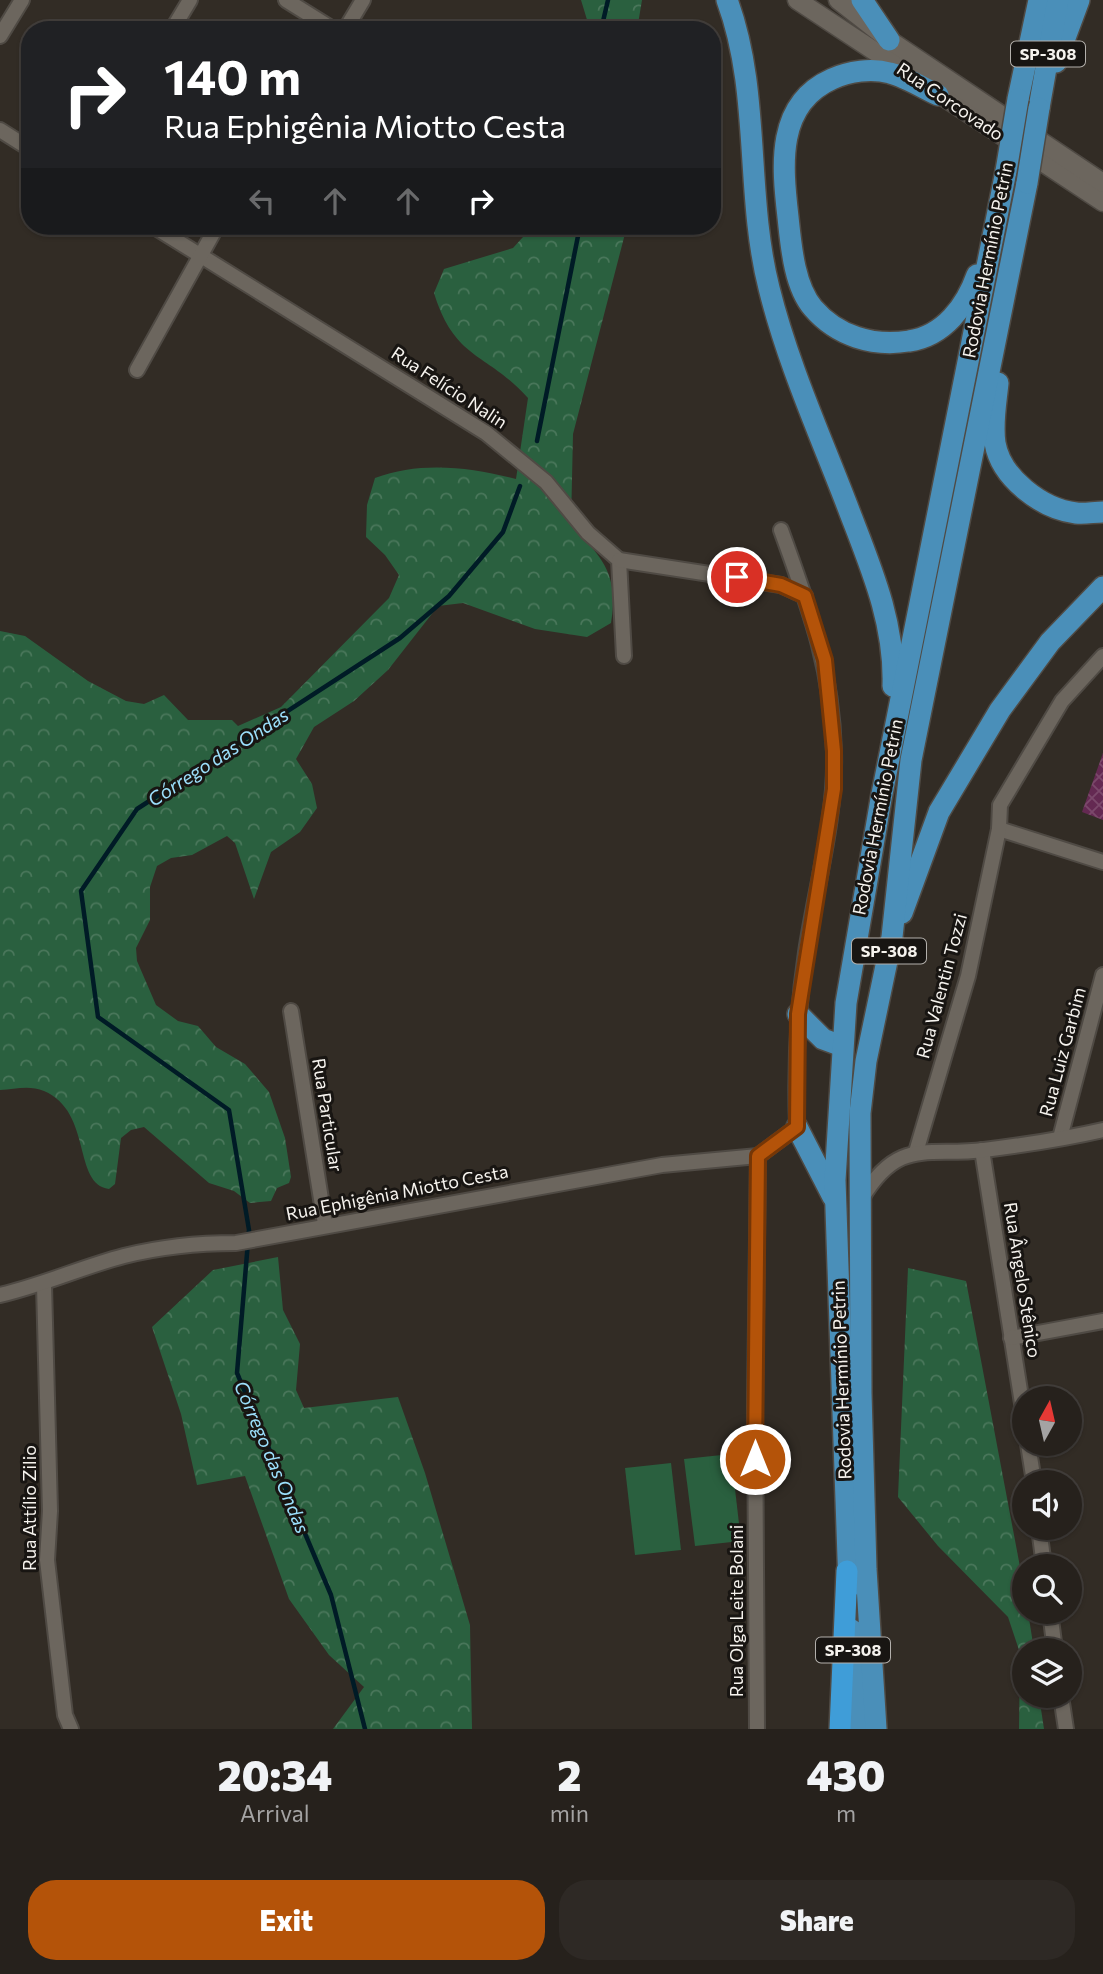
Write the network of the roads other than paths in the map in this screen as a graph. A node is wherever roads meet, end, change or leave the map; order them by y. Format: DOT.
graph roads {
  1 [pos="22,0"];
  2 [pos="190,0"];
  3 [pos="286,0"];
  4 [pos="363,0"];
  5 [pos="727,0"];
  6 [pos="797,0"];
  7 [pos="838,0"];
  8 [pos="862,0"];
  9 [pos="1039,0"];
  10 [pos="1058,0"];
  11 [pos="1079,0"];
  12 [pos="177,21"];
  13 [pos="320,21"];
  14 [pos="350,21"];
  15 [pos="0,36"];
  16 [pos="889,40"];
  17 [pos="938,95"];
  18 [pos="1041,98"];
  19 [pos="0,130"];
  20 [pos="21,143"];
  21 [pos="1103,183"];
  22 [pos="1103,202"];
  23 [pos="1000,207"];
  24 [pos="168,235"];
  25 [pos="212,235"];
  26 [pos="199,254"];
  27 [pos="1012,262"];
  28 [pos="137,370"];
  29 [pos="1103,512"];
  30 [pos="780,530"];
  31 [pos="619,560"];
  32 [pos="1103,587"];
  33 [pos="805,596"];
  34 [pos="624,656"];
  35 [pos="1103,656"];
  36 [pos="881,799"];
  37 [pos="999,829"];
  38 [pos="1103,862"];
  39 [pos="892,937"];
  40 [pos="1103,975"];
  41 [pos="291,1011"];
  42 [pos="798,1014"];
  43 [pos="842,1046"];
  44 [pos="797,1127"];
  45 [pos="1103,1130"];
  46 [pos="1060,1138"];
  47 [pos="982,1150"];
  48 [pos="916,1152"];
  49 [pos="758,1156"];
  50 [pos="862,1198"];
  51 [pos="838,1206"];
  52 [pos="325,1224"];
  53 [pos="44,1285"];
  54 [pos="0,1295"];
  55 [pos="1103,1321"];
  56 [pos="1011,1338"];
  57 [pos="1019,1386"];
  58 [pos="847,1571"];
  59 [pos="1063,1708"];
  60 [pos="71,1729"];
  61 [pos="757,1729"];
  62 [pos="840,1729"];
  63 [pos="859,1729"];
  64 [pos="876,1729"];
  65 [pos="1066,1729"];
  1 -- 15 [label="street"];
  2 -- 12 [label="street"];
  3 -- 13 [label="street"];
  4 -- 14 [label="street"];
  5 -- 36 [label="main road"];
  6 -- 17 [label="street, Rua Corcovado"];
  7 -- 16 [label="street, Rua Corcovado"];
  8 -- 16 [label="main road"];
  9 -- 23 [label="main road, Rodovia Hermínio Petrin / SP-308, bridge"];
  10 -- 18 [label="main road, Rodovia Hermínio Petrin / SP-308"];
  11 -- 18 [label="main road"];
  16 -- 21 [label="street, Rua Corcovado"];
  17 -- 22 [label="street, Rua Corcovado"];
  17 -- 23 [label="main road"];
  18 -- 27 [label="main road, Rodovia Hermínio Petrin / SP-308, bridge"];
  19 -- 20 [label="street"];
  23 -- 36 [label="main road, Rodovia Hermínio Petrin / SP-308"];
  24 -- 26 [label="street, Rua Felício Nalin"];
  25 -- 26 [label="street"];
  26 -- 28 [label="street"];
  26 -- 31 [label="street, Rua Felício Nalin"];
  27 -- 29 [label="main road"];
  27 -- 39 [label="main road, Rodovia Hermínio Petrin / SP-308"];
  30 -- 33 [label="street"];
  31 -- 33 [label="street"];
  31 -- 34 [label="street"];
  32 -- 39 [label="main road"];
  33 -- 42 [label="street"];
  35 -- 37 [label="street, Rua Valentin Tozzi"];
  36 -- 43 [label="main road, Rodovia Hermínio Petrin / SP-308"];
  37 -- 38 [label="street"];
  37 -- 48 [label="street, Rua Valentin Tozzi"];
  39 -- 50 [label="main road, Rodovia Hermínio Petrin / SP-308"];
  40 -- 46 [label="street, Rua Luiz Garbim"];
  41 -- 52 [label="street, Rua Particular"];
  42 -- 43 [label="main road"];
  42 -- 44 [label="street"];
  43 -- 51 [label="main road, Rodovia Hermínio Petrin / SP-308"];
  44 -- 49 [label="street"];
  44 -- 51 [label="main road"];
  45 -- 46 [label="street"];
  46 -- 47 [label="street"];
  47 -- 48 [label="street"];
  47 -- 56 [label="street, Rua Ângelo Stênico"];
  48 -- 50 [label="street"];
  49 -- 52 [label="street, Rua Ephigênia Miotto Cesta"];
  49 -- 61 [label="street, Rua Olga Leite Bolani"];
  50 -- 64 [label="main road, Rodovia Hermínio Petrin / SP-308"];
  51 -- 58 [label="main road, Rodovia Hermínio Petrin / SP-308"];
  52 -- 53 [label="street, Rua Ephigênia Miotto Cesta"];
  53 -- 54 [label="street, Rua Ephigênia Miotto Cesta"];
  53 -- 60 [label="street, Rua Attílio Zilio"];
  55 -- 56 [label="street"];
  56 -- 57 [label="street, Rua Ângelo Stênico"];
  58 -- 62 [label="highway"];
  58 -- 63 [label="main road, Rodovia Hermínio Petrin / SP-308"];
  59 -- 65 [label="street"];
}
